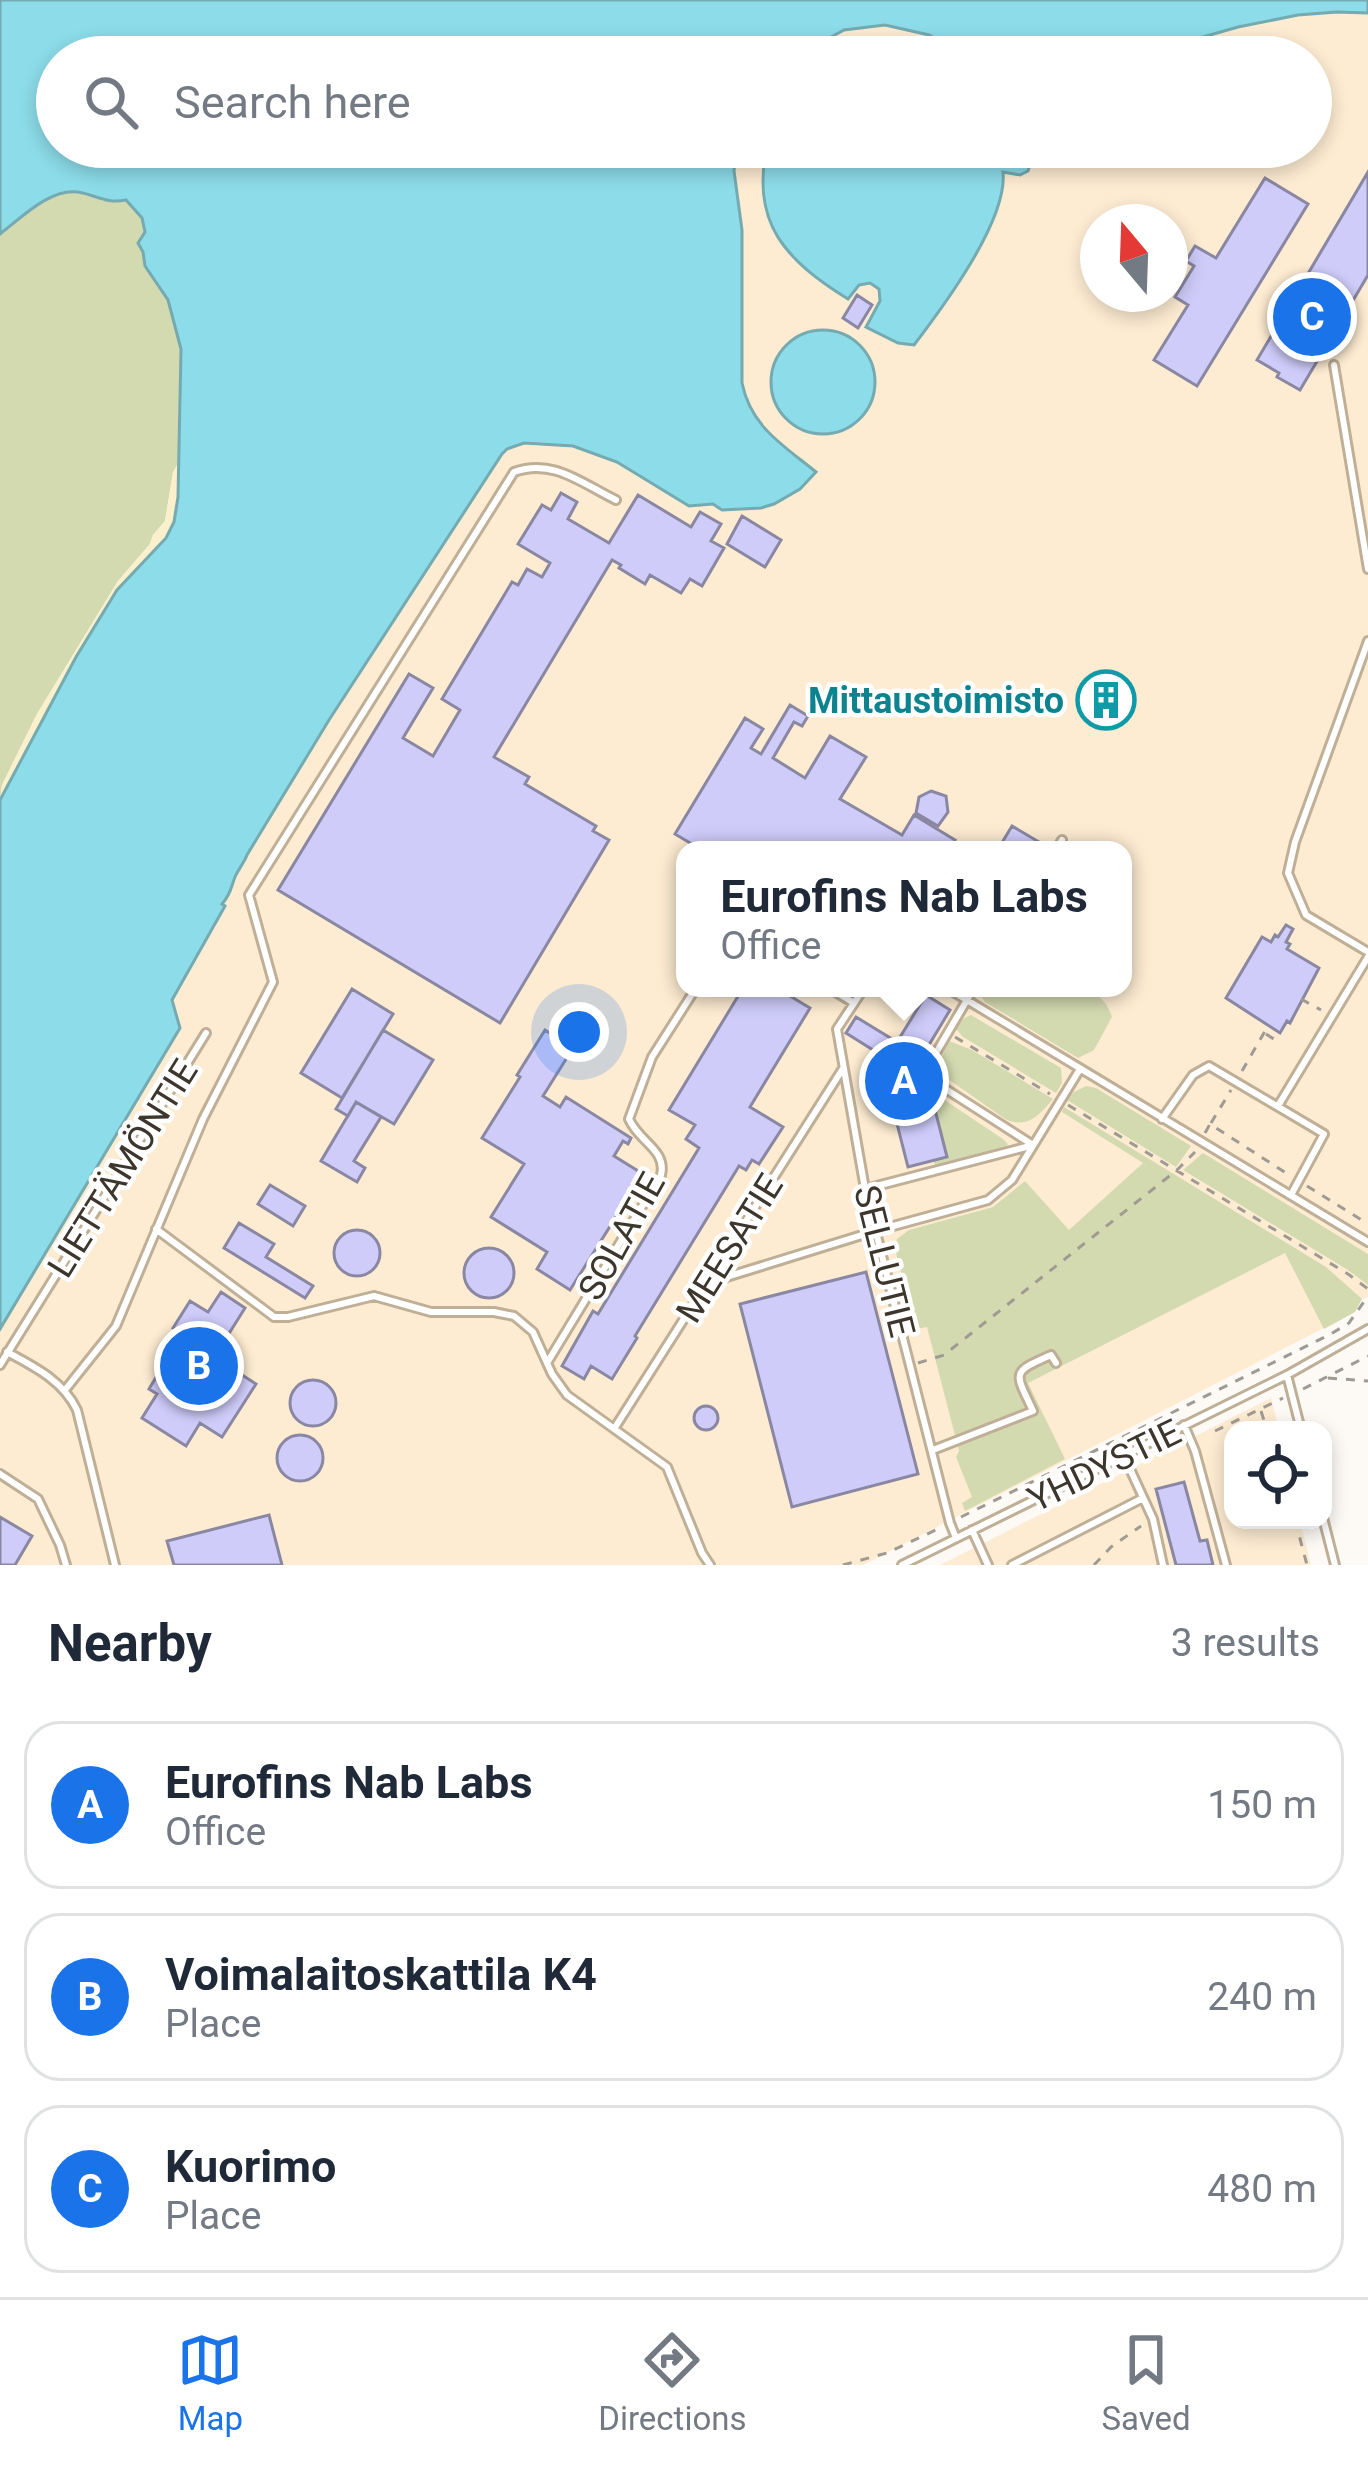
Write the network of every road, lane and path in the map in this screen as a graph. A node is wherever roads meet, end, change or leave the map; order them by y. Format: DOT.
graph roads {
  1 [pos="1334,365"];
  2 [pos="616,500"];
  3 [pos="1368,569"];
  4 [pos="1368,641"];
  5 [pos="1368,955"];
  6 [pos="690,997"];
  7 [pos="844,997"];
  8 [pos="858,997"];
  9 [pos="960,997"];
  10 [pos="968,997"];
  11 [pos="1301,999"];
  12 [pos="966,1001"];
  13 [pos="854,1003"];
  14 [pos="1333,1017"];
  15 [pos="948,1032"];
  16 [pos="206,1033"];
  17 [pos="1264,1033"];
  18 [pos="1280,1043"];
  19 [pos="844,1067"];
  20 [pos="1080,1069"];
  21 [pos="1061,1100"];
  22 [pos="1278,1106"];
  23 [pos="1162,1119"];
  24 [pos="1201,1142"];
  25 [pos="1034,1145"];
  26 [pos="1177,1170"];
  27 [pos="1299,1181"];
  28 [pos="865,1189"];
  29 [pos="1292,1195"];
  30 [pos="1368,1224"];
  31 [pos="156,1228"];
  32 [pos="875,1231"];
  33 [pos="1368,1242"];
  34 [pos="706,1283"];
  35 [pos="1368,1292"];
  36 [pos="1368,1329"];
  37 [pos="8,1352"];
  38 [pos="548,1363"];
  39 [pos="1056,1363"];
  40 [pos="0,1365"];
  41 [pos="910,1365"];
  42 [pos="1287,1375"];
  43 [pos="1326,1378"];
  44 [pos="1368,1381"];
  45 [pos="65,1390"];
  46 [pos="1260,1409"];
  47 [pos="1264,1421"];
  48 [pos="1299,1421"];
  49 [pos="1184,1425"];
  50 [pos="614,1429"];
  51 [pos="933,1450"];
  52 [pos="1123,1455"];
  53 [pos="0,1474"];
  54 [pos="1143,1498"];
  55 [pos="1153,1519"];
  56 [pos="950,1523"];
  57 [pos="1297,1529"];
  58 [pos="1326,1529"];
  59 [pos="972,1530"];
  60 [pos="956,1538"];
  61 [pos="66,1565"];
  62 [pos="116,1565"];
  63 [pos="710,1565"];
  64 [pos="843,1565"];
  65 [pos="902,1565"];
  66 [pos="988,1565"];
  67 [pos="1012,1565"];
  68 [pos="1094,1565"];
  69 [pos="1163,1565"];
  70 [pos="1226,1565"];
  71 [pos="1307,1565"];
  72 [pos="1335,1565"];
  1 -- 3 [label="lane"];
  2 -- 31 [label="lane"];
  4 -- 5 [label="lane"];
  5 -- 14 [label="lane"];
  6 -- 38 [label="lane, SOLATIE"];
  7 -- 13 [label="lane"];
  8 -- 13 [label="lane, SELLUTIE"];
  9 -- 12 [label="lane"];
  10 -- 12 [label="lane"];
  11 -- 14 [label="path"];
  12 -- 15 [label="lane"];
  12 -- 20 [label="lane"];
  13 -- 19 [label="lane, SELLUTIE"];
  14 -- 22 [label="lane"];
  15 -- 21 [label="path"];
  15 -- 25 [label="lane"];
  16 -- 37 [label="lane, LIETTÄMÖNTIE"];
  17 -- 18 [label="path"];
  19 -- 28 [label="lane, SELLUTIE"];
  19 -- 34 [label="lane, MEESATIE"];
  20 -- 21 [label="lane"];
  20 -- 23 [label="lane"];
  21 -- 25 [label="lane"];
  21 -- 26 [label="path"];
  22 -- 23 [label="lane"];
  22 -- 27 [label="lane"];
  23 -- 24 [label="lane"];
  24 -- 26 [label="path"];
  24 -- 27 [label="path"];
  24 -- 29 [label="lane"];
  25 -- 28 [label="lane"];
  25 -- 32 [label="lane"];
  26 -- 35 [label="path"];
  26 -- 41 [label="path"];
  27 -- 29 [label="lane"];
  27 -- 30 [label="path"];
  28 -- 32 [label="lane, SELLUTIE"];
  29 -- 33 [label="lane"];
  31 -- 38 [label="lane"];
  31 -- 45 [label="lane"];
  32 -- 34 [label="lane"];
  32 -- 41 [label="lane, SELLUTIE"];
  34 -- 50 [label="lane, MEESATIE"];
  35 -- 56 [label="path"];
  36 -- 42 [label="lane, YHDYSTIE"];
  37 -- 40 [label="lane, LIETTÄMÖNTIE"];
  37 -- 45 [label="lane"];
  38 -- 50 [label="lane"];
  39 -- 51 [label="lane"];
  41 -- 51 [label="lane, SELLUTIE"];
  42 -- 48 [label="lane"];
  42 -- 49 [label="lane, YHDYSTIE"];
  43 -- 44 [label="path"];
  45 -- 62 [label="lane"];
  46 -- 47 [label="path"];
  49 -- 52 [label="lane, YHDYSTIE"];
  49 -- 70 [label="lane"];
  50 -- 63 [label="lane"];
  51 -- 56 [label="lane, SELLUTIE"];
  52 -- 54 [label="lane"];
  52 -- 59 [label="lane, YHDYSTIE"];
  53 -- 61 [label="lane"];
  54 -- 55 [label="lane"];
  54 -- 67 [label="lane"];
  55 -- 68 [label="path"];
  55 -- 69 [label="lane"];
  56 -- 60 [label="lane, SELLUTIE"];
  56 -- 64 [label="path"];
  57 -- 71 [label="path"];
  58 -- 72 [label="lane"];
  59 -- 60 [label="lane, YHDYSTIE"];
  59 -- 66 [label="lane"];
  60 -- 65 [label="lane, YHDYSTIE"];
}
